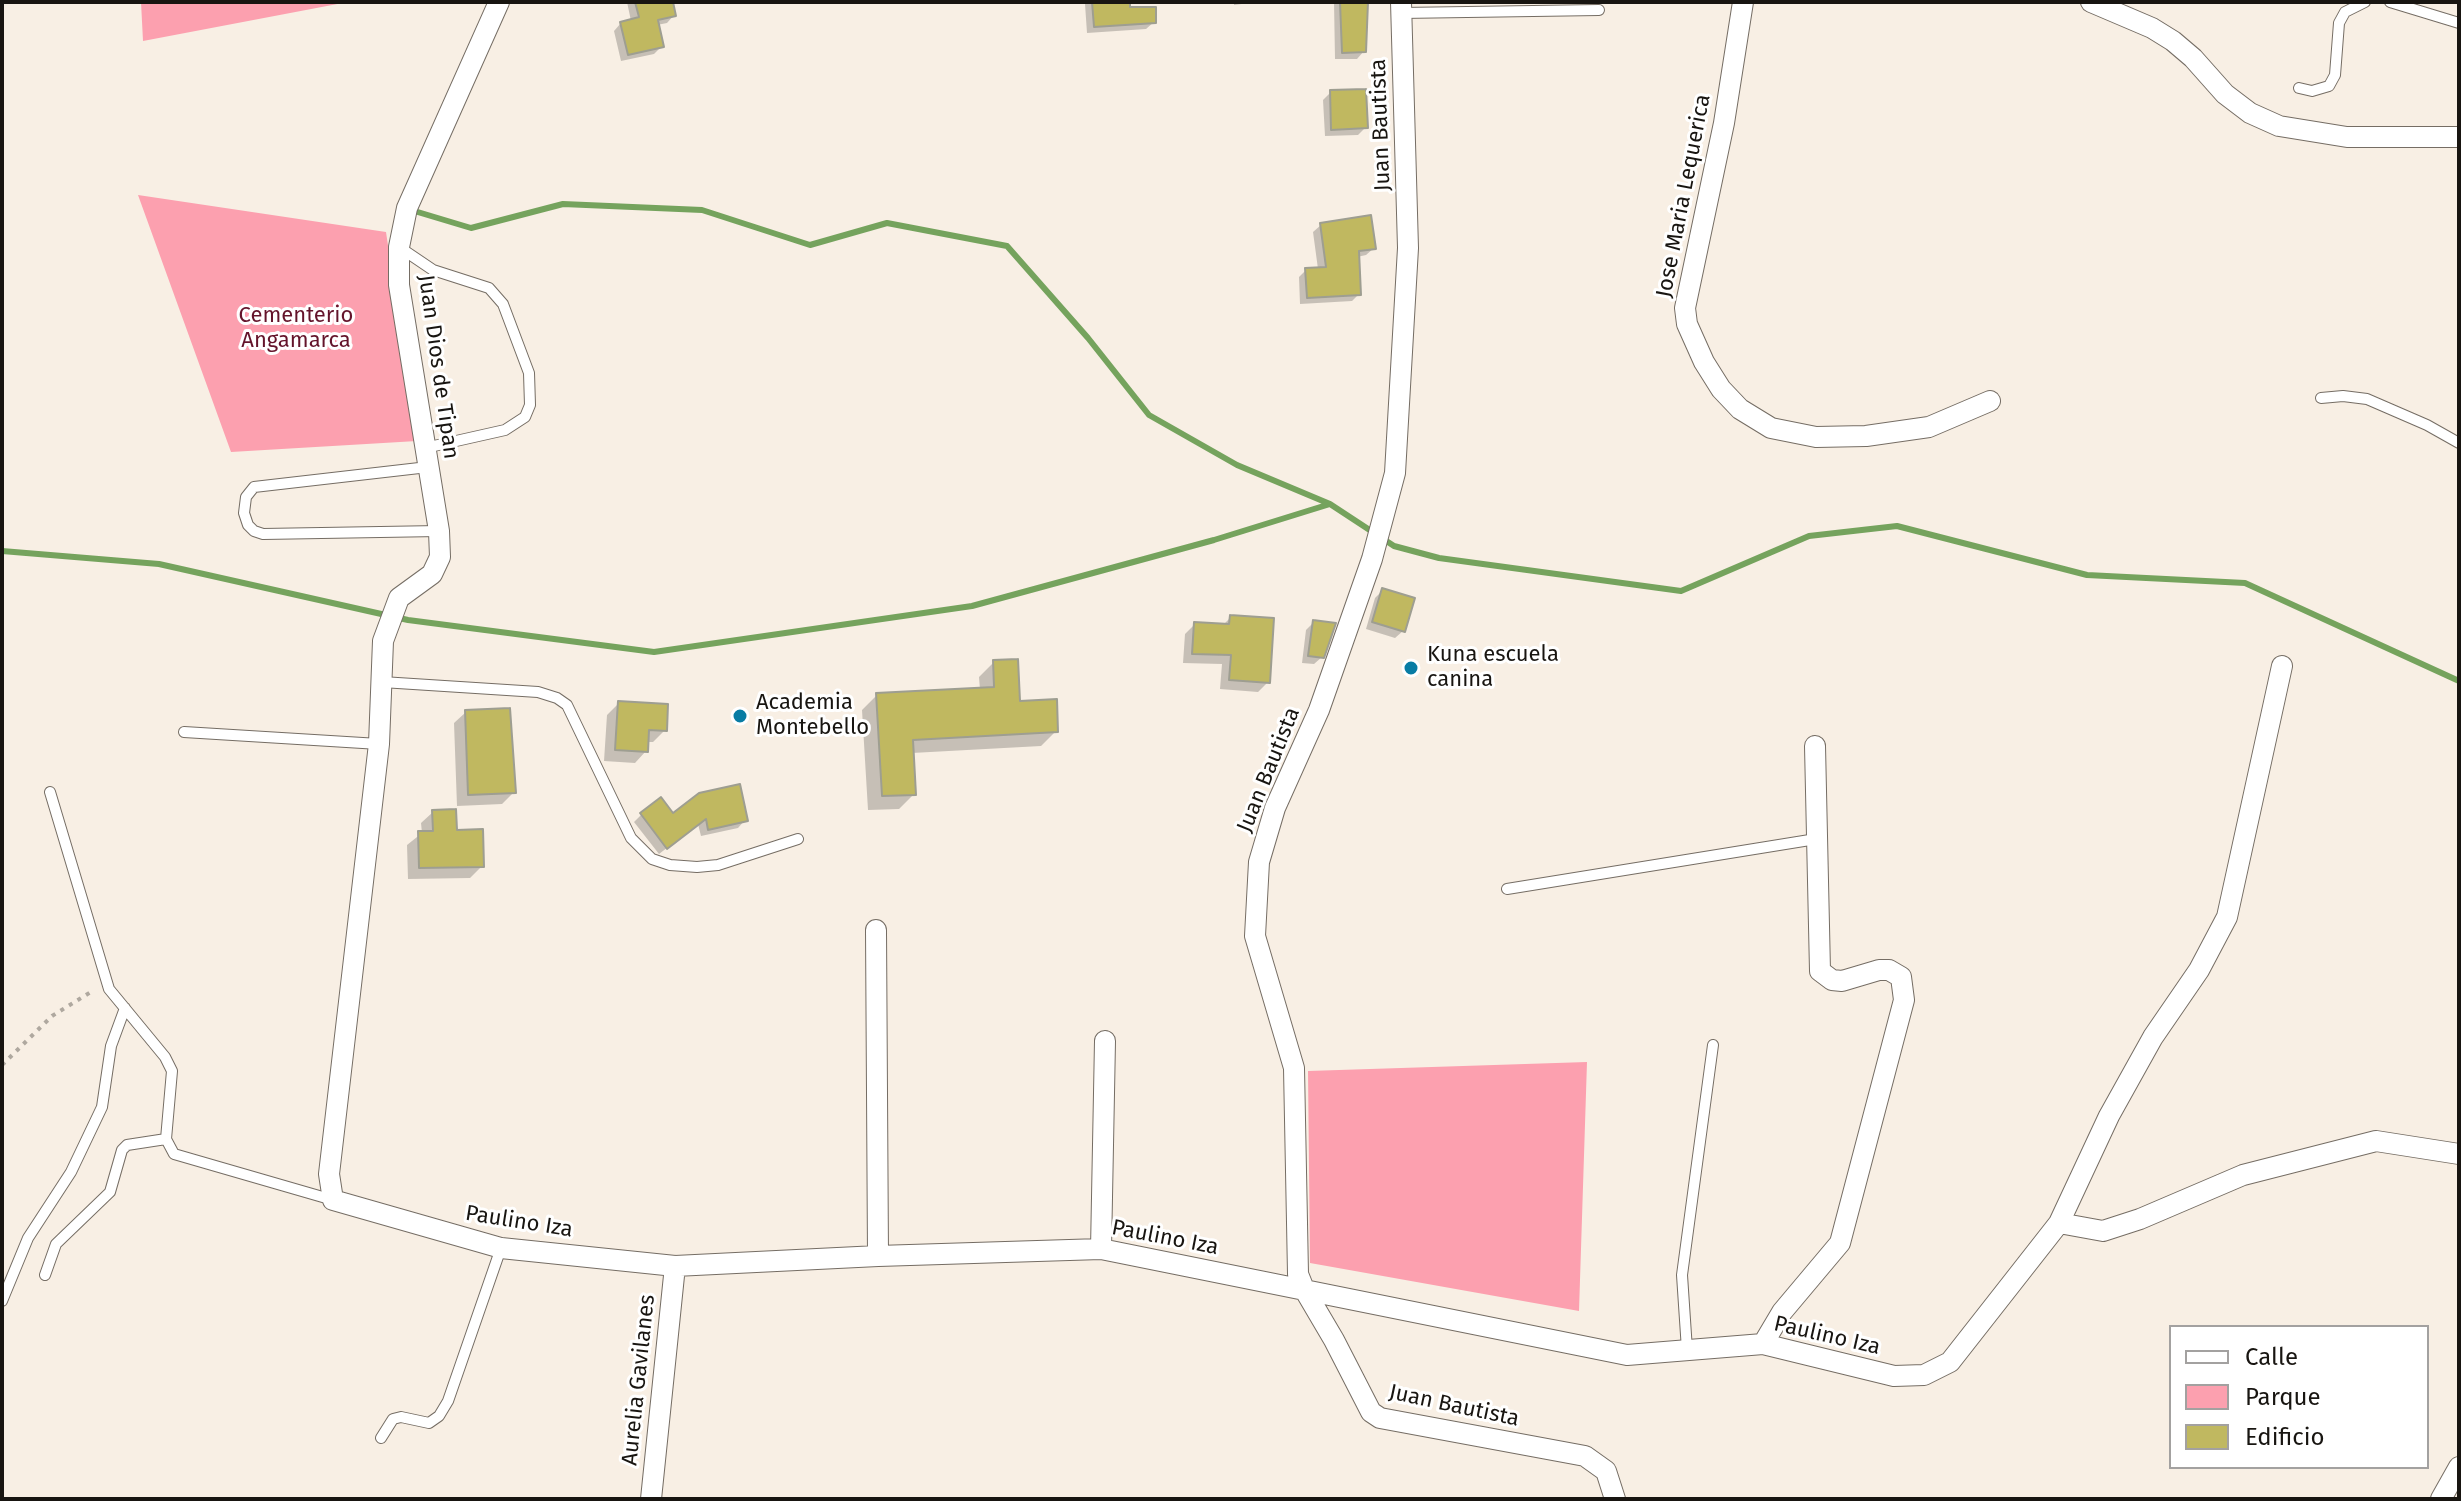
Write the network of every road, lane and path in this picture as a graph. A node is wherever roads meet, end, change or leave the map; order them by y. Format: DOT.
graph roads {
  1 [pos="499,2"];
  2 [pos="1743,2"];
  3 [pos="2091,2"];
  4 [pos="2365,2"];
  5 [pos="2390,2"];
  6 [pos="1401,8"];
  7 [pos="1599,10"];
  8 [pos="2459,23"];
  9 [pos="2299,88"];
  10 [pos="2459,137"];
  11 [pos="399,247"];
  12 [pos="2321,398"];
  13 [pos="1990,401"];
  14 [pos="2459,443"];
  15 [pos="427,457"];
  16 [pos="439,531"];
  17 [pos="2282,666"];
  18 [pos="382,682"];
  19 [pos="184,732"];
  20 [pos="379,744"];
  21 [pos="1815,746"];
  22 [pos="50,792"];
  23 [pos="798,839"];
  24 [pos="1816,839"];
  25 [pos="1507,889"];
  26 [pos="876,930"];
  27 [pos="109,989"];
  28 [pos="125,1008"];
  29 [pos="1105,1041"];
  30 [pos="1713,1045"];
  31 [pos="2,1065"];
  32 [pos="166,1139"];
  33 [pos="2459,1154"];
  34 [pos="333,1200"];
  35 [pos="2059,1223"];
  36 [pos="501,1248"];
  37 [pos="1101,1249"];
  38 [pos="878,1256"];
  39 [pos="675,1266"];
  40 [pos="45,1275"];
  41 [pos="1304,1289"];
  42 [pos="2,1301"];
  43 [pos="1763,1344"];
  44 [pos="1687,1350"];
  45 [pos="381,1438"];
  46 [pos="2459,1467"];
  47 [pos="651,1499"];
  48 [pos="1615,1499"];
  49 [pos="2441,1499"];
  1 -- 11 [label="street, Juan Dios de Tipan"];
  2 -- 13 [label="street, Jose Maria Lequerica"];
  3 -- 10 [label="street"];
  4 -- 9 [label="lane"];
  5 -- 8 [label="lane"];
  6 -- 7 [label="lane"];
  6 -- 41 [label="street, Juan Bautista"];
  11 -- 15 [label="street, Juan Dios de Tipan"];
  11 -- 15 [label="lane"];
  12 -- 14 [label="lane"];
  15 -- 16 [label="street, Juan Dios de Tipan"];
  15 -- 16 [label="lane"];
  16 -- 18 [label="street, Juan Dios de Tipan"];
  17 -- 35 [label="street, Paulino Iza"];
  18 -- 20 [label="street"];
  18 -- 23 [label="lane"];
  19 -- 20 [label="lane"];
  20 -- 34 [label="street"];
  21 -- 24 [label="street"];
  22 -- 27 [label="lane"];
  24 -- 25 [label="lane"];
  24 -- 43 [label="street"];
  26 -- 38 [label="street"];
  27 -- 28 [label="lane"];
  27 -- 31 [label="path"];
  28 -- 32 [label="lane"];
  28 -- 42 [label="lane"];
  29 -- 37 [label="street"];
  30 -- 44 [label="lane"];
  32 -- 34 [label="lane"];
  32 -- 40 [label="lane"];
  33 -- 35 [label="street"];
  34 -- 36 [label="street, Paulino Iza"];
  35 -- 43 [label="street, Paulino Iza"];
  36 -- 39 [label="street, Paulino Iza"];
  36 -- 45 [label="lane"];
  37 -- 38 [label="street, Paulino Iza"];
  37 -- 41 [label="street, Paulino Iza"];
  38 -- 39 [label="street, Paulino Iza"];
  39 -- 47 [label="street, Aurelia Gavilanes"];
  41 -- 44 [label="street, Paulino Iza"];
  41 -- 48 [label="street, Juan Bautista"];
  43 -- 44 [label="street, Paulino Iza"];
  46 -- 49 [label="street"];
}
